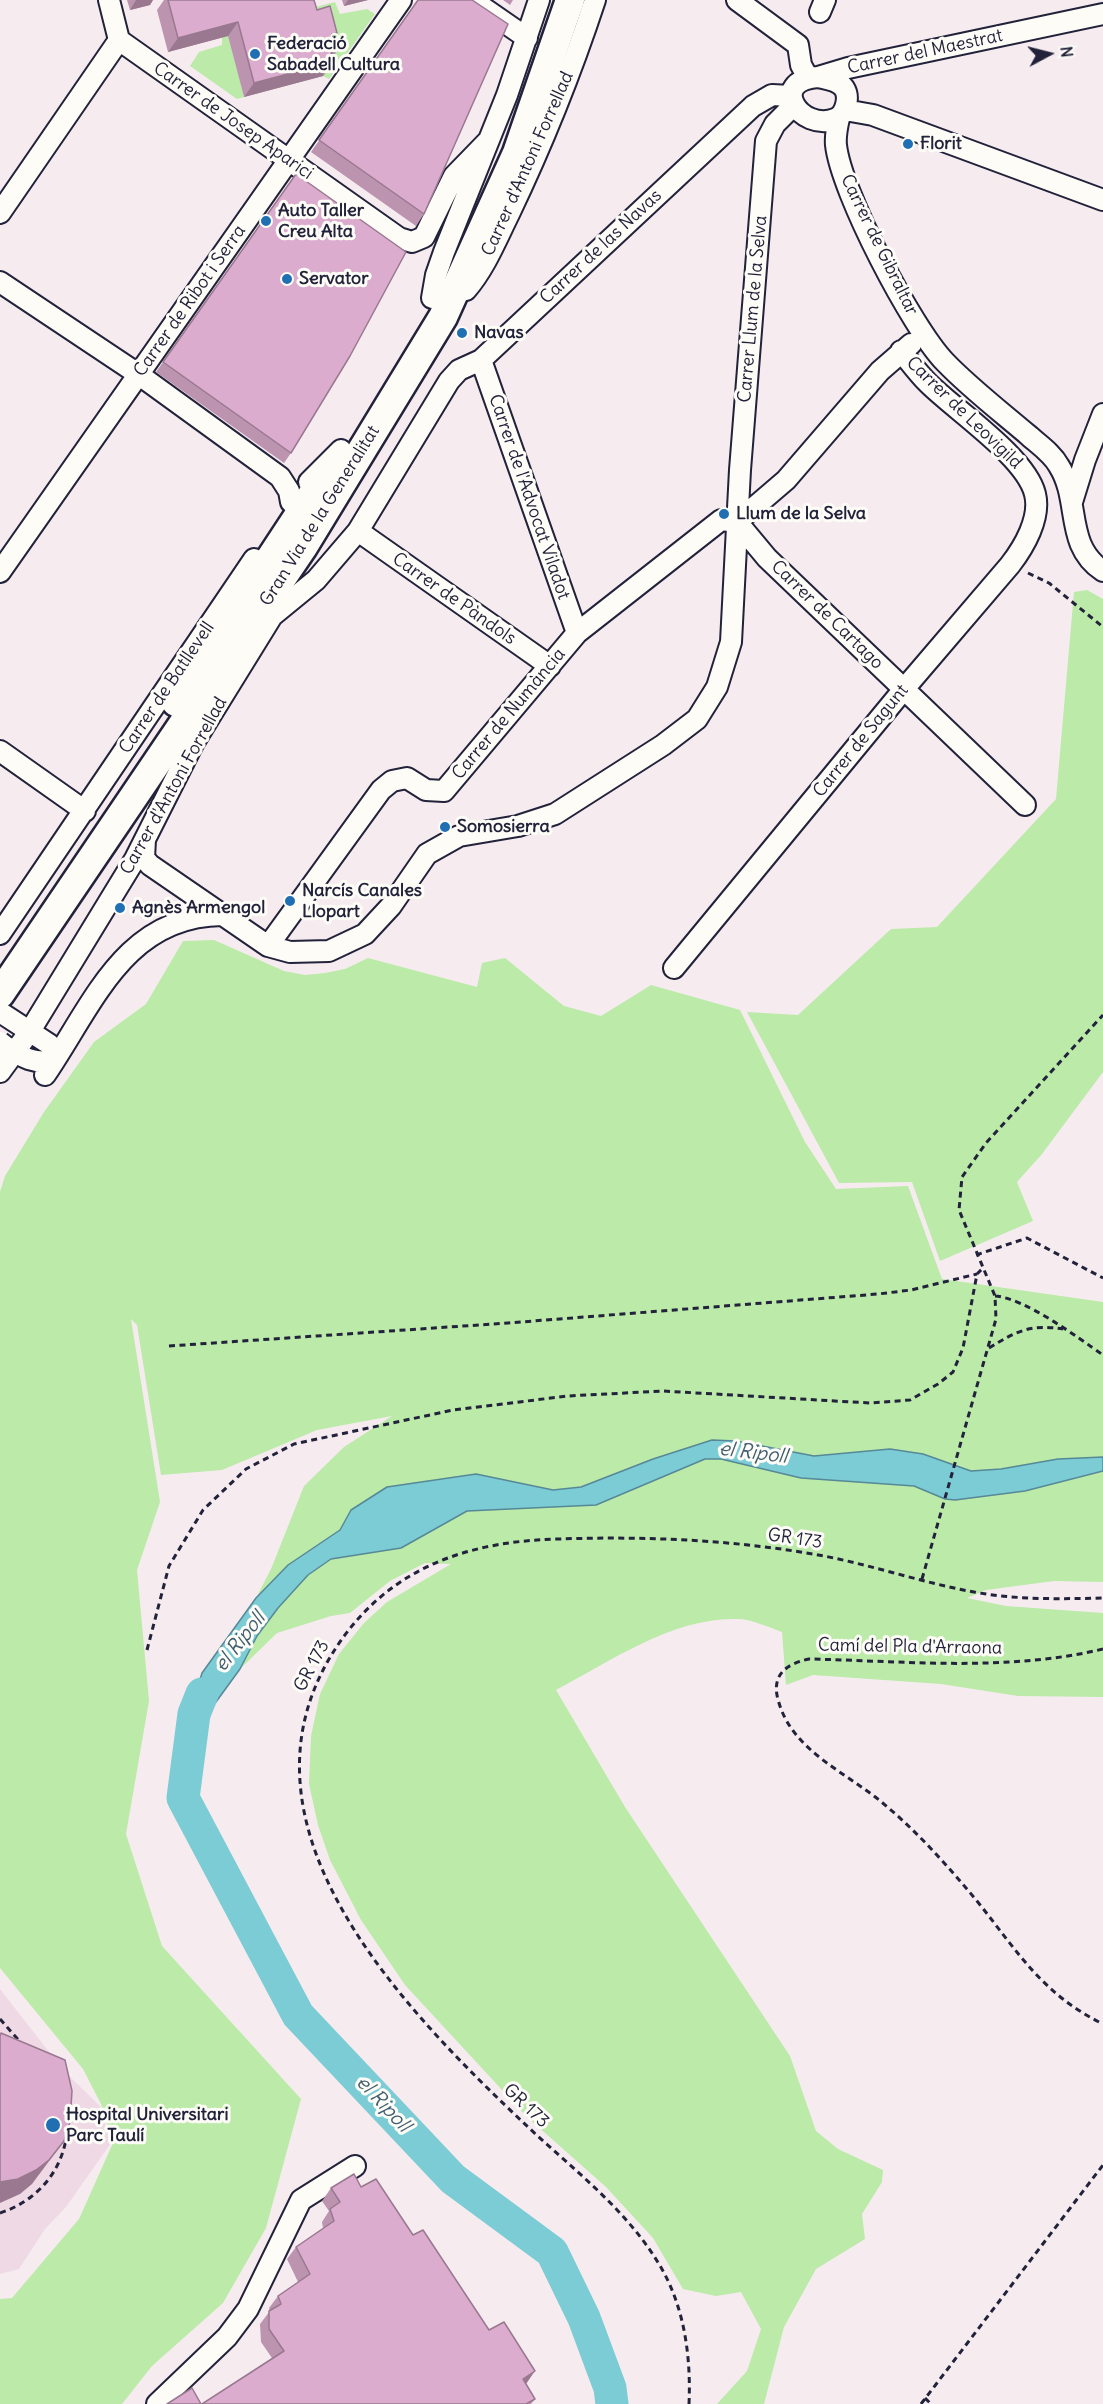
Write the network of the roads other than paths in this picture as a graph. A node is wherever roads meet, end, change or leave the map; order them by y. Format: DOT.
graph roads {
  1 [pos="109,0"];
  2 [pos="401,0"];
  3 [pos="472,0"];
  4 [pos="539,0"];
  5 [pos="555,0"];
  6 [pos="570,0"];
  7 [pos="595,0"];
  8 [pos="737,0"];
  9 [pos="1103,14"];
  10 [pos="527,38"];
  11 [pos="119,40"];
  12 [pos="813,78"];
  13 [pos="792,101"];
  14 [pos="842,114"];
  15 [pos="487,142"];
  16 [pos="288,161"];
  17 [pos="1103,200"];
  18 [pos="0,213"];
  19 [pos="0,282"];
  20 [pos="437,308"];
  21 [pos="923,336"];
  22 [pos="901,351"];
  23 [pos="481,360"];
  24 [pos="138,374"];
  25 [pos="388,406"];
  26 [pos="1103,414"];
  27 [pos="342,450"];
  28 [pos="291,502"];
  29 [pos="1072,502"];
  30 [pos="1035,509"];
  31 [pos="737,522"];
  32 [pos="358,531"];
  33 [pos="1103,570"];
  34 [pos="0,572"];
  35 [pos="272,616"];
  36 [pos="577,633"];
  37 [pos="550,666"];
  38 [pos="904,689"];
  39 [pos="0,751"];
  40 [pos="1025,806"];
  41 [pos="85,812"];
  42 [pos="144,840"];
  43 [pos="222,915"];
  44 [pos="0,934"];
  45 [pos="268,946"];
  46 [pos="674,968"];
  47 [pos="0,969"];
  48 [pos="0,994"];
  49 [pos="0,1012"];
  50 [pos="24,1027"];
  51 [pos="7,1047"];
  52 [pos="50,1067"];
  53 [pos="0,1072"];
  54 [pos="355,2166"];
  55 [pos="156,2404"];
  1 -- 11 [label="street"];
  2 -- 16 [label="street, Carrer de Ribot i Serra"];
  3 -- 10 [label="street"];
  4 -- 10 [label="street"];
  5 -- 20 [label="street, Gran Via de la Generalitat"];
  6 -- 20 [label="street, Gran Via de la Generalitat"];
  7 -- 20 [label="street, Carrer d'Antoni Forrellad"];
  8 -- 12 [label="street"];
  9 -- 12 [label="street, Carrer del Maestrat"];
  10 -- 15 [label="street"];
  11 -- 16 [label="street, Carrer de Josep Aparici"];
  11 -- 18 [label="street"];
  12 -- 13 [label="street"];
  12 -- 14 [label="street"];
  13 -- 14 [label="street"];
  13 -- 23 [label="street, Carrer de las Navas"];
  13 -- 31 [label="street, Carrer Llum de la Selva"];
  14 -- 17 [label="street"];
  14 -- 21 [label="street, Carrer de Gibraltar"];
  15 -- 16 [label="street, Carrer de Josep Aparici"];
  15 -- 20 [label="street"];
  16 -- 24 [label="street, Carrer de Ribot i Serra"];
  19 -- 24 [label="street"];
  20 -- 25 [label="street, Gran Via de la Generalitat"];
  20 -- 27 [label="street, Gran Via de la Generalitat"];
  21 -- 22 [label="street"];
  21 -- 29 [label="street, Carrer de Gibraltar"];
  22 -- 30 [label="street, Carrer de Leovigild"];
  22 -- 31 [label="street"];
  23 -- 32 [label="street, Carrer de las Navas"];
  23 -- 36 [label="street, Carrer de l'Advocat Viladot"];
  24 -- 28 [label="street"];
  24 -- 34 [label="street, Carrer de Ribot i Serra"];
  25 -- 35 [label="street, Carrer d'Antoni Forrellad"];
  25 -- 48 [label="street, Gran Via de la Generalitat"];
  26 -- 29 [label="street"];
  27 -- 28 [label="street, Carrer de Batllevell"];
  27 -- 47 [label="street, Gran Via de la Generalitat"];
  28 -- 41 [label="street, Carrer de Batllevell"];
  29 -- 33 [label="street"];
  30 -- 38 [label="street, Carrer de Sagunt"];
  31 -- 36 [label="street, Carrer de Numància"];
  31 -- 38 [label="street, Carrer de Cartago"];
  31 -- 45 [label="street, Carrer Llum de la Selva"];
  32 -- 35 [label="street, Carrer de las Navas"];
  32 -- 37 [label="street, Carrer de Pàndols"];
  35 -- 42 [label="street, Carrer d'Antoni Forrellad"];
  36 -- 37 [label="street, Carrer de Numància"];
  37 -- 45 [label="street, Carrer de Numància"];
  38 -- 40 [label="street, Carrer de Cartago"];
  38 -- 46 [label="street, Carrer de Sagunt"];
  39 -- 41 [label="street"];
  41 -- 44 [label="street, Carrer de Batllevell"];
  42 -- 43 [label="street"];
  42 -- 50 [label="street, Carrer d'Antoni Forrellad"];
  43 -- 45 [label="street"];
  43 -- 52 [label="street"];
  49 -- 50 [label="street"];
  50 -- 51 [label="street, Carrer d'Antoni Forrellad"];
  50 -- 52 [label="street"];
  51 -- 52 [label="street"];
  51 -- 53 [label="street, Carrer d'Antoni Forrellad"];
  54 -- 55 [label="street"];
}
